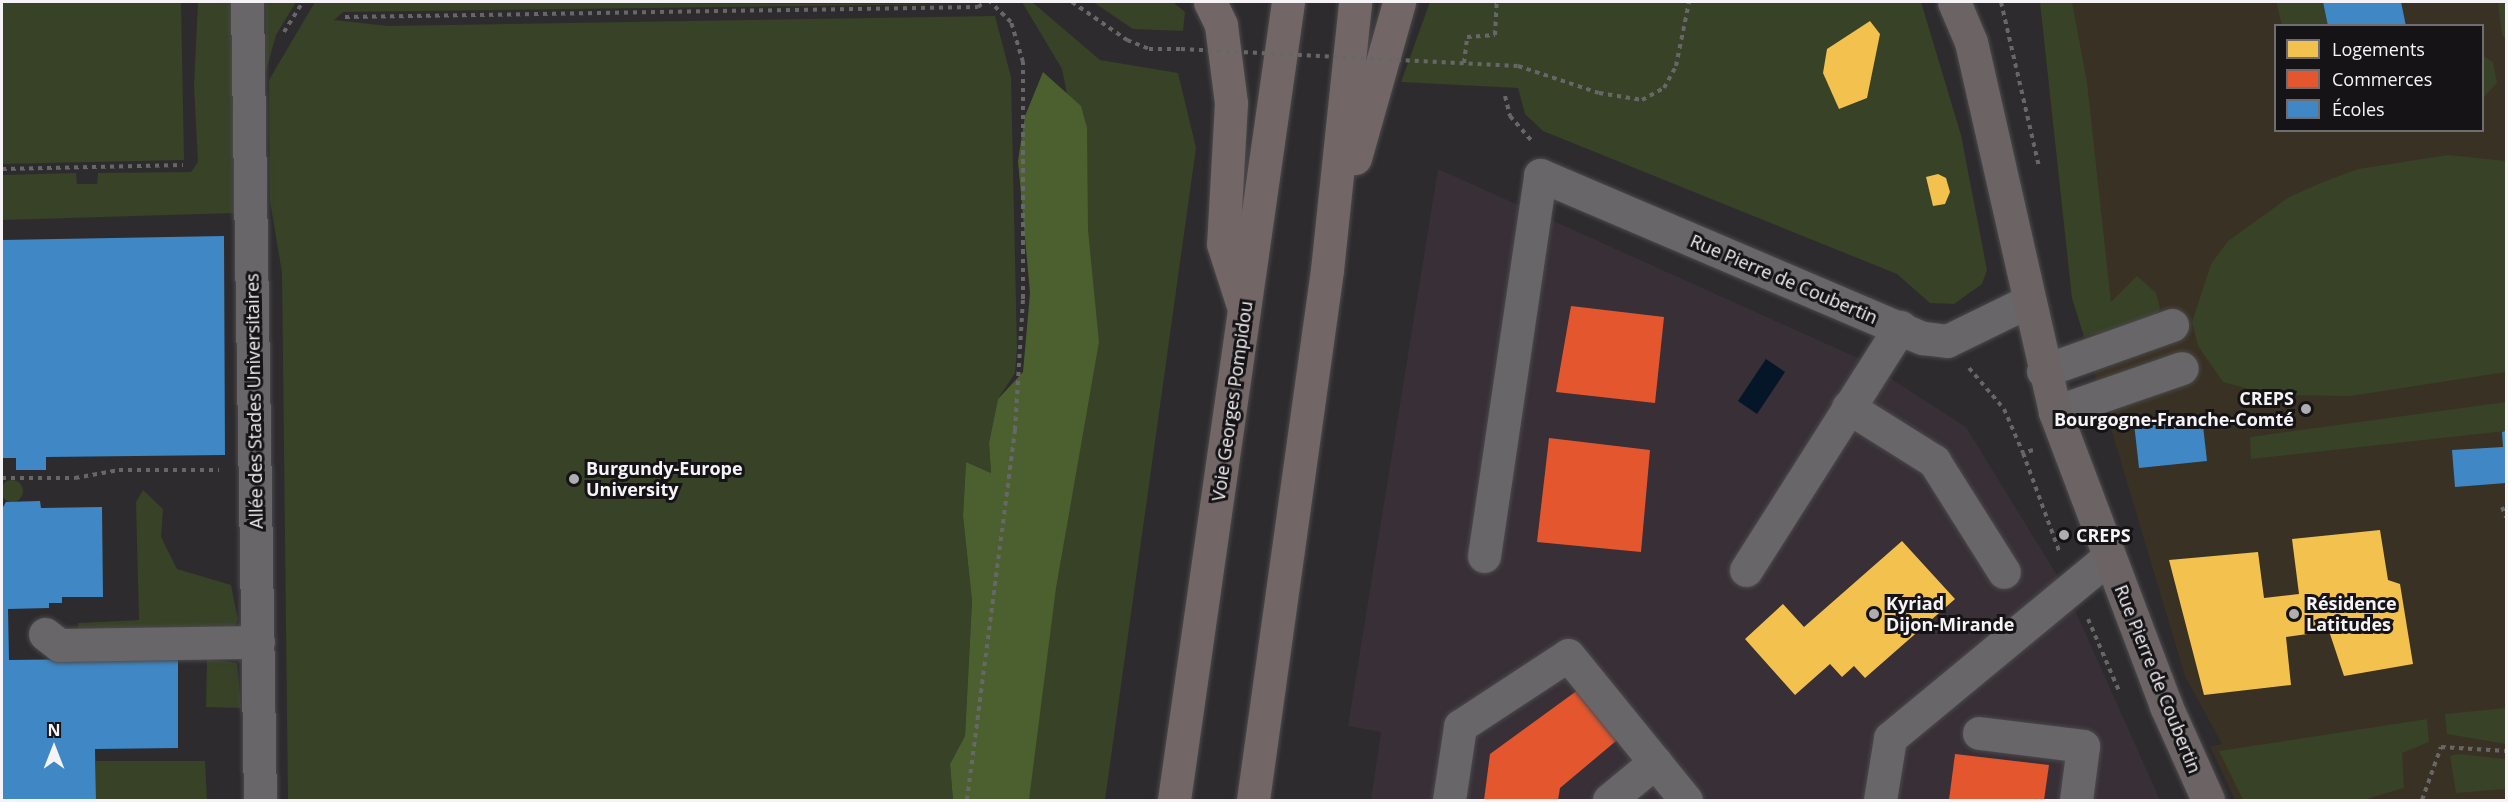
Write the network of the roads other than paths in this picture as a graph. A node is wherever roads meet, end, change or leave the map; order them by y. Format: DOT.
graph roads {
  1 [pos="247,2"];
  2 [pos="1210,2"];
  3 [pos="1288,2"];
  4 [pos="1355,2"];
  5 [pos="1399,2"];
  6 [pos="1954,2"];
  7 [pos="1968,2"];
  8 [pos="1971,42"];
  9 [pos="1326,270"];
  10 [pos="2029,301"];
  11 [pos="1244,312"];
  12 [pos="2172,325"];
  13 [pos="1900,327"];
  14 [pos="2182,368"];
  15 [pos="2043,371"];
  16 [pos="1848,407"];
  17 [pos="2055,412"];
  18 [pos="1484,556"];
  19 [pos="2109,556"];
  20 [pos="1746,570"];
  21 [pos="2004,572"];
  22 [pos="45,634"];
  23 [pos="258,642"];
  24 [pos="1979,733"];
  25 [pos="1655,762"];
  26 [pos="260,801"];
  27 [pos="1174,801"];
  28 [pos="1253,801"];
  29 [pos="1449,801"];
  30 [pos="1609,801"];
  31 [pos="1686,801"];
  32 [pos="1880,801"];
  33 [pos="2076,801"];
  34 [pos="2208,801"];
  1 -- 23 [label="street, Allée des Stades Universitaires"];
  2 -- 11 [label="highway"];
  3 -- 11 [label="highway, Voie Georges Pompidou"];
  4 -- 9 [label="highway"];
  5 -- 9 [label="highway"];
  6 -- 8 [label="main road, Rue Pierre de Coubertin"];
  7 -- 8 [label="main road, Rue Pierre de Coubertin"];
  8 -- 10 [label="main road, Rue Pierre de Coubertin"];
  9 -- 28 [label="highway"];
  10 -- 13 [label="street, Rue Pierre de Coubertin"];
  10 -- 15 [label="main road, Rue Pierre de Coubertin"];
  11 -- 27 [label="highway, Voie Georges Pompidou"];
  12 -- 15 [label="street"];
  13 -- 16 [label="street"];
  13 -- 18 [label="street, Rue Pierre de Coubertin"];
  14 -- 17 [label="street"];
  15 -- 17 [label="main road, Rue Pierre de Coubertin"];
  16 -- 20 [label="street"];
  16 -- 21 [label="street"];
  17 -- 19 [label="main road, Rue Pierre de Coubertin"];
  19 -- 32 [label="street"];
  19 -- 34 [label="main road, Rue Pierre de Coubertin"];
  22 -- 23 [label="street"];
  23 -- 26 [label="street, Allée des Stades Universitaires"];
  24 -- 33 [label="street"];
  25 -- 29 [label="street"];
  25 -- 30 [label="street"];
  25 -- 31 [label="street"];
}
